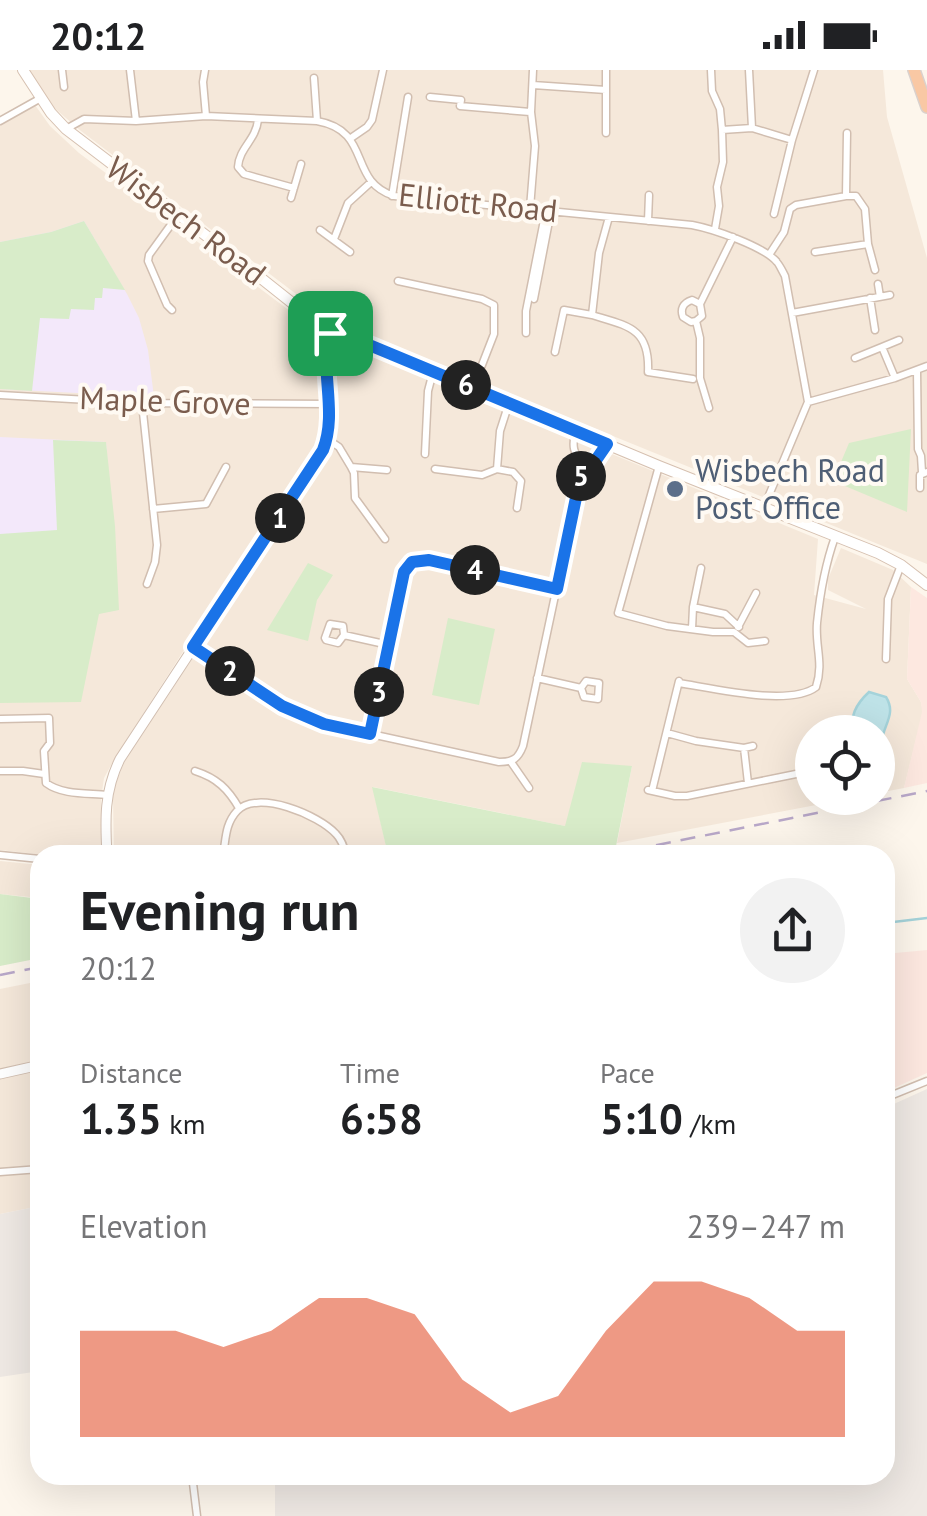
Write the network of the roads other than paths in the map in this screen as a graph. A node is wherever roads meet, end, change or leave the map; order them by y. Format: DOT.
graph roads {
  1 [pos="24,70"];
  2 [pos="62,70"];
  3 [pos="130,70"];
  4 [pos="205,70"];
  5 [pos="383,70"];
  6 [pos="533,70"];
  7 [pos="606,70"];
  8 [pos="710,70"];
  9 [pos="749,70"];
  10 [pos="814,70"];
  11 [pos="914,70"];
  12 [pos="314,78"];
  13 [pos="533,85"];
  14 [pos="64,87"];
  15 [pos="606,90"];
  16 [pos="408,96"];
  17 [pos="430,96"];
  18 [pos="42,98"];
  19 [pos="927,107"];
  20 [pos="531,112"];
  21 [pos="206,116"];
  22 [pos="0,120"];
  23 [pos="258,120"];
  24 [pos="317,120"];
  25 [pos="136,121"];
  26 [pos="752,128"];
  27 [pos="66,129"];
  28 [pos="722,130"];
  29 [pos="606,133"];
  30 [pos="847,133"];
  31 [pos="350,138"];
  32 [pos="792,140"];
  33 [pos="301,164"];
  34 [pos="370,183"];
  35 [pos="294,188"];
  36 [pos="649,195"];
  37 [pos="392,196"];
  38 [pos="846,196"];
  39 [pos="292,198"];
  40 [pos="530,209"];
  41 [pos="548,210"];
  42 [pos="774,214"];
  43 [pos="178,215"];
  44 [pos="608,217"];
  45 [pos="648,220"];
  46 [pos="715,229"];
  47 [pos="320,230"];
  48 [pos="733,237"];
  49 [pos="334,239"];
  50 [pos="868,244"];
  51 [pos="350,252"];
  52 [pos="815,252"];
  53 [pos="769,256"];
  54 [pos="875,270"];
  55 [pos="398,281"];
  56 [pos="878,284"];
  57 [pos="890,295"];
  58 [pos="880,296"];
  59 [pos="870,298"];
  60 [pos="534,299"];
  61 [pos="700,304"];
  62 [pos="172,310"];
  63 [pos="792,313"];
  64 [pos="592,316"];
  65 [pos="696,321"];
  66 [pos="876,330"];
  67 [pos="330,333"];
  68 [pos="526,333"];
  69 [pos="899,340"];
  70 [pos="882,347"];
  71 [pos="555,352"];
  72 [pos="855,358"];
  73 [pos="927,366"];
  74 [pos="918,370"];
  75 [pos="434,372"];
  76 [pos="895,378"];
  77 [pos="693,379"];
  78 [pos="473,388"];
  79 [pos="0,394"];
  80 [pos="808,402"];
  81 [pos="142,403"];
  82 [pos="330,404"];
  83 [pos="509,404"];
  84 [pos="709,408"];
  85 [pos="576,430"];
  86 [pos="327,439"];
  87 [pos="607,444"];
  88 [pos="425,454"];
  89 [pos="583,464"];
  90 [pos="659,466"];
  91 [pos="352,467"];
  92 [pos="226,468"];
  93 [pos="435,469"];
  94 [pos="497,469"];
  95 [pos="387,470"];
  96 [pos="925,472"];
  97 [pos="920,488"];
  98 [pos="764,507"];
  99 [pos="153,508"];
  100 [pos="516,508"];
  101 [pos="835,537"];
  102 [pos="385,539"];
  103 [pos="901,564"];
  104 [pos="701,568"];
  105 [pos="147,584"];
  106 [pos="927,585"];
  107 [pos="557,589"];
  108 [pos="756,593"];
  109 [pos="693,606"];
  110 [pos="692,629"];
  111 [pos="736,629"];
  112 [pos="344,635"];
  113 [pos="765,642"];
  114 [pos="389,645"];
  115 [pos="193,647"];
  116 [pos="886,659"];
  117 [pos="537,678"];
  118 [pos="581,688"];
  119 [pos="0,719"];
  120 [pos="667,733"];
  121 [pos="370,734"];
  122 [pos="511,762"];
  123 [pos="0,771"];
  124 [pos="195,771"];
  125 [pos="44,774"];
  126 [pos="795,774"];
  127 [pos="748,783"];
  128 [pos="528,788"];
  129 [pos="106,795"];
  130 [pos="239,808"];
  131 [pos="107,845"];
  132 [pos="224,845"];
  133 [pos="344,845"];
  134 [pos="0,855"];
  135 [pos="30,858"];
  136 [pos="30,1067"];
  137 [pos="0,1074"];
  138 [pos="927,1081"];
  139 [pos="895,1094"];
  140 [pos="30,1170"];
  141 [pos="0,1172"];
  142 [pos="193,1485"];
  143 [pos="197,1516"];
  1 -- 18 [label="main road, Wisbech Road"];
  2 -- 14 [label="street"];
  3 -- 25 [label="street"];
  4 -- 21 [label="street"];
  5 -- 31 [label="street"];
  6 -- 13 [label="street"];
  7 -- 15 [label="street"];
  8 -- 28 [label="street"];
  9 -- 26 [label="street"];
  10 -- 32 [label="street"];
  11 -- 19 [label="highway"];
  12 -- 24 [label="street"];
  13 -- 15 [label="street"];
  13 -- 20 [label="street"];
  15 -- 29 [label="street"];
  16 -- 37 [label="street"];
  17 -- 20 [label="street"];
  18 -- 22 [label="street"];
  18 -- 27 [label="main road, Wisbech Road"];
  20 -- 40 [label="street"];
  21 -- 23 [label="street"];
  21 -- 25 [label="street"];
  23 -- 24 [label="street"];
  23 -- 35 [label="street"];
  24 -- 31 [label="street"];
  25 -- 27 [label="street"];
  26 -- 28 [label="street"];
  26 -- 32 [label="street"];
  27 -- 43 [label="main road, Wisbech Road"];
  28 -- 46 [label="street"];
  30 -- 38 [label="street"];
  31 -- 34 [label="street, Elliott Road"];
  32 -- 42 [label="street"];
  33 -- 35 [label="street"];
  34 -- 37 [label="street, Elliott Road"];
  34 -- 49 [label="street"];
  35 -- 39 [label="street"];
  36 -- 45 [label="street"];
  37 -- 40 [label="street, Elliott Road"];
  38 -- 50 [label="street"];
  38 -- 53 [label="street"];
  40 -- 41 [label="street, Elliott Road"];
  41 -- 44 [label="street, Elliott Road"];
  41 -- 60 [label="street"];
  41 -- 68 [label="street"];
  43 -- 62 [label="street"];
  43 -- 67 [label="main road, Wisbech Road"];
  44 -- 45 [label="street, Elliott Road"];
  44 -- 64 [label="street"];
  45 -- 46 [label="street, Elliott Road"];
  46 -- 48 [label="street, Elliott Road"];
  47 -- 49 [label="street"];
  48 -- 53 [label="street, Elliott Road"];
  48 -- 61 [label="street"];
  49 -- 51 [label="street"];
  50 -- 52 [label="street"];
  50 -- 54 [label="street"];
  53 -- 63 [label="street"];
  55 -- 78 [label="street"];
  56 -- 58 [label="street"];
  57 -- 58 [label="street"];
  58 -- 59 [label="street"];
  59 -- 63 [label="street"];
  59 -- 66 [label="street"];
  61 -- 65 [label="street"];
  61 -- 65 [label="street"];
  63 -- 80 [label="street"];
  64 -- 71 [label="street"];
  64 -- 77 [label="street"];
  65 -- 84 [label="street"];
  67 -- 75 [label="main road, Wisbech Road"];
  67 -- 82 [label="street"];
  69 -- 70 [label="street"];
  70 -- 72 [label="street"];
  70 -- 76 [label="street"];
  73 -- 74 [label="street"];
  74 -- 76 [label="street"];
  74 -- 96 [label="street"];
  75 -- 78 [label="main road, Wisbech Road"];
  75 -- 88 [label="street"];
  76 -- 80 [label="street"];
  78 -- 83 [label="main road, Wisbech Road"];
  79 -- 81 [label="street, Maple Grove"];
  80 -- 98 [label="street"];
  81 -- 82 [label="street, Maple Grove"];
  81 -- 99 [label="street"];
  82 -- 86 [label="street"];
  83 -- 85 [label="main road, Wisbech Road"];
  83 -- 94 [label="street"];
  85 -- 87 [label="main road, Wisbech Road"];
  85 -- 89 [label="street"];
  86 -- 91 [label="street"];
  86 -- 115 [label="street"];
  87 -- 89 [label="street"];
  87 -- 90 [label="main road, Wisbech Road"];
  89 -- 107 [label="street"];
  90 -- 98 [label="main road, Wisbech Road"];
  90 -- 110 [label="street"];
  91 -- 95 [label="street"];
  91 -- 102 [label="street"];
  92 -- 99 [label="street"];
  93 -- 94 [label="street"];
  94 -- 100 [label="street"];
  96 -- 97 [label="street"];
  98 -- 101 [label="main road, Wisbech Road"];
  99 -- 105 [label="street"];
  101 -- 103 [label="main road, Wisbech Road"];
  101 -- 120 [label="street"];
  103 -- 106 [label="main road, Wisbech Road"];
  103 -- 116 [label="street"];
  104 -- 109 [label="street"];
  107 -- 114 [label="street"];
  107 -- 117 [label="street"];
  108 -- 111 [label="street"];
  109 -- 110 [label="street"];
  109 -- 111 [label="street"];
  110 -- 111 [label="street"];
  111 -- 113 [label="street"];
  112 -- 114 [label="street"];
  114 -- 121 [label="street"];
  115 -- 121 [label="street"];
  115 -- 129 [label="street"];
  117 -- 118 [label="street"];
  117 -- 122 [label="street"];
  119 -- 125 [label="street"];
  120 -- 127 [label="street"];
  120 -- 127 [label="street"];
  121 -- 122 [label="street"];
  122 -- 128 [label="street"];
  123 -- 125 [label="street"];
  124 -- 130 [label="street"];
  125 -- 129 [label="street"];
  126 -- 127 [label="street"];
  129 -- 131 [label="street"];
  130 -- 132 [label="street"];
  130 -- 133 [label="street"];
  134 -- 135 [label="street"];
  136 -- 137 [label="street"];
  138 -- 139 [label="street"];
  140 -- 141 [label="street"];
  142 -- 143 [label="street"];
}
